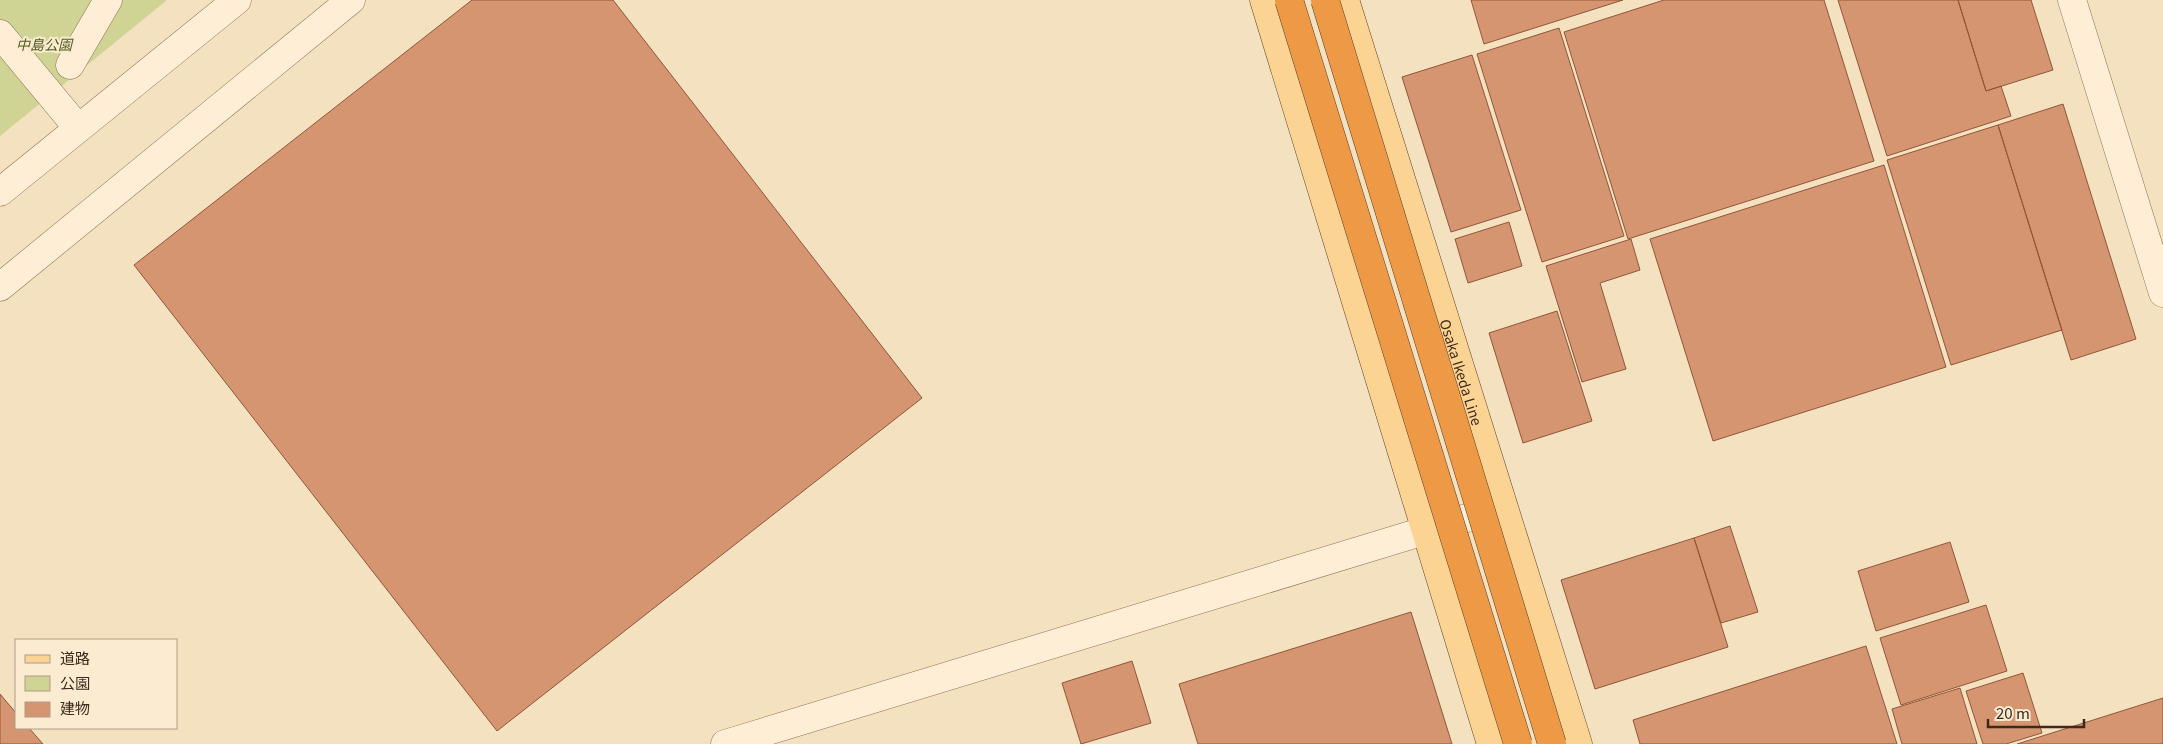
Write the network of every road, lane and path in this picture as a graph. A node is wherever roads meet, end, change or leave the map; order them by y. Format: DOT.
graph roads {
  1 [pos="108,0"];
  2 [pos="237,0"];
  3 [pos="351,0"];
  4 [pos="1263,0"];
  5 [pos="1289,0"];
  6 [pos="1325,0"];
  7 [pos="1345,0"];
  8 [pos="2072,0"];
  9 [pos="0,34"];
  10 [pos="70,64"];
  11 [pos="78,128"];
  12 [pos="0,192"];
  13 [pos="0,288"];
  14 [pos="2163,293"];
  15 [pos="1504,507"];
  16 [pos="1425,531"];
  17 [pos="725,744"];
  18 [pos="1491,744"];
  19 [pos="1518,744"];
  20 [pos="1552,744"];
  21 [pos="1578,744"];
  1 -- 10 [label="street"];
  2 -- 11 [label="street"];
  3 -- 13 [label="street"];
  4 -- 16 [label="main road"];
  5 -- 19 [label="highway, bridge"];
  6 -- 20 [label="highway, bridge"];
  7 -- 15 [label="main road, Osaka Ikeda Line"];
  8 -- 14 [label="street"];
  9 -- 11 [label="street"];
  11 -- 12 [label="street"];
  15 -- 16 [label="street"];
  15 -- 21 [label="main road, Osaka Ikeda Line"];
  16 -- 17 [label="street"];
  16 -- 18 [label="main road"];
}
